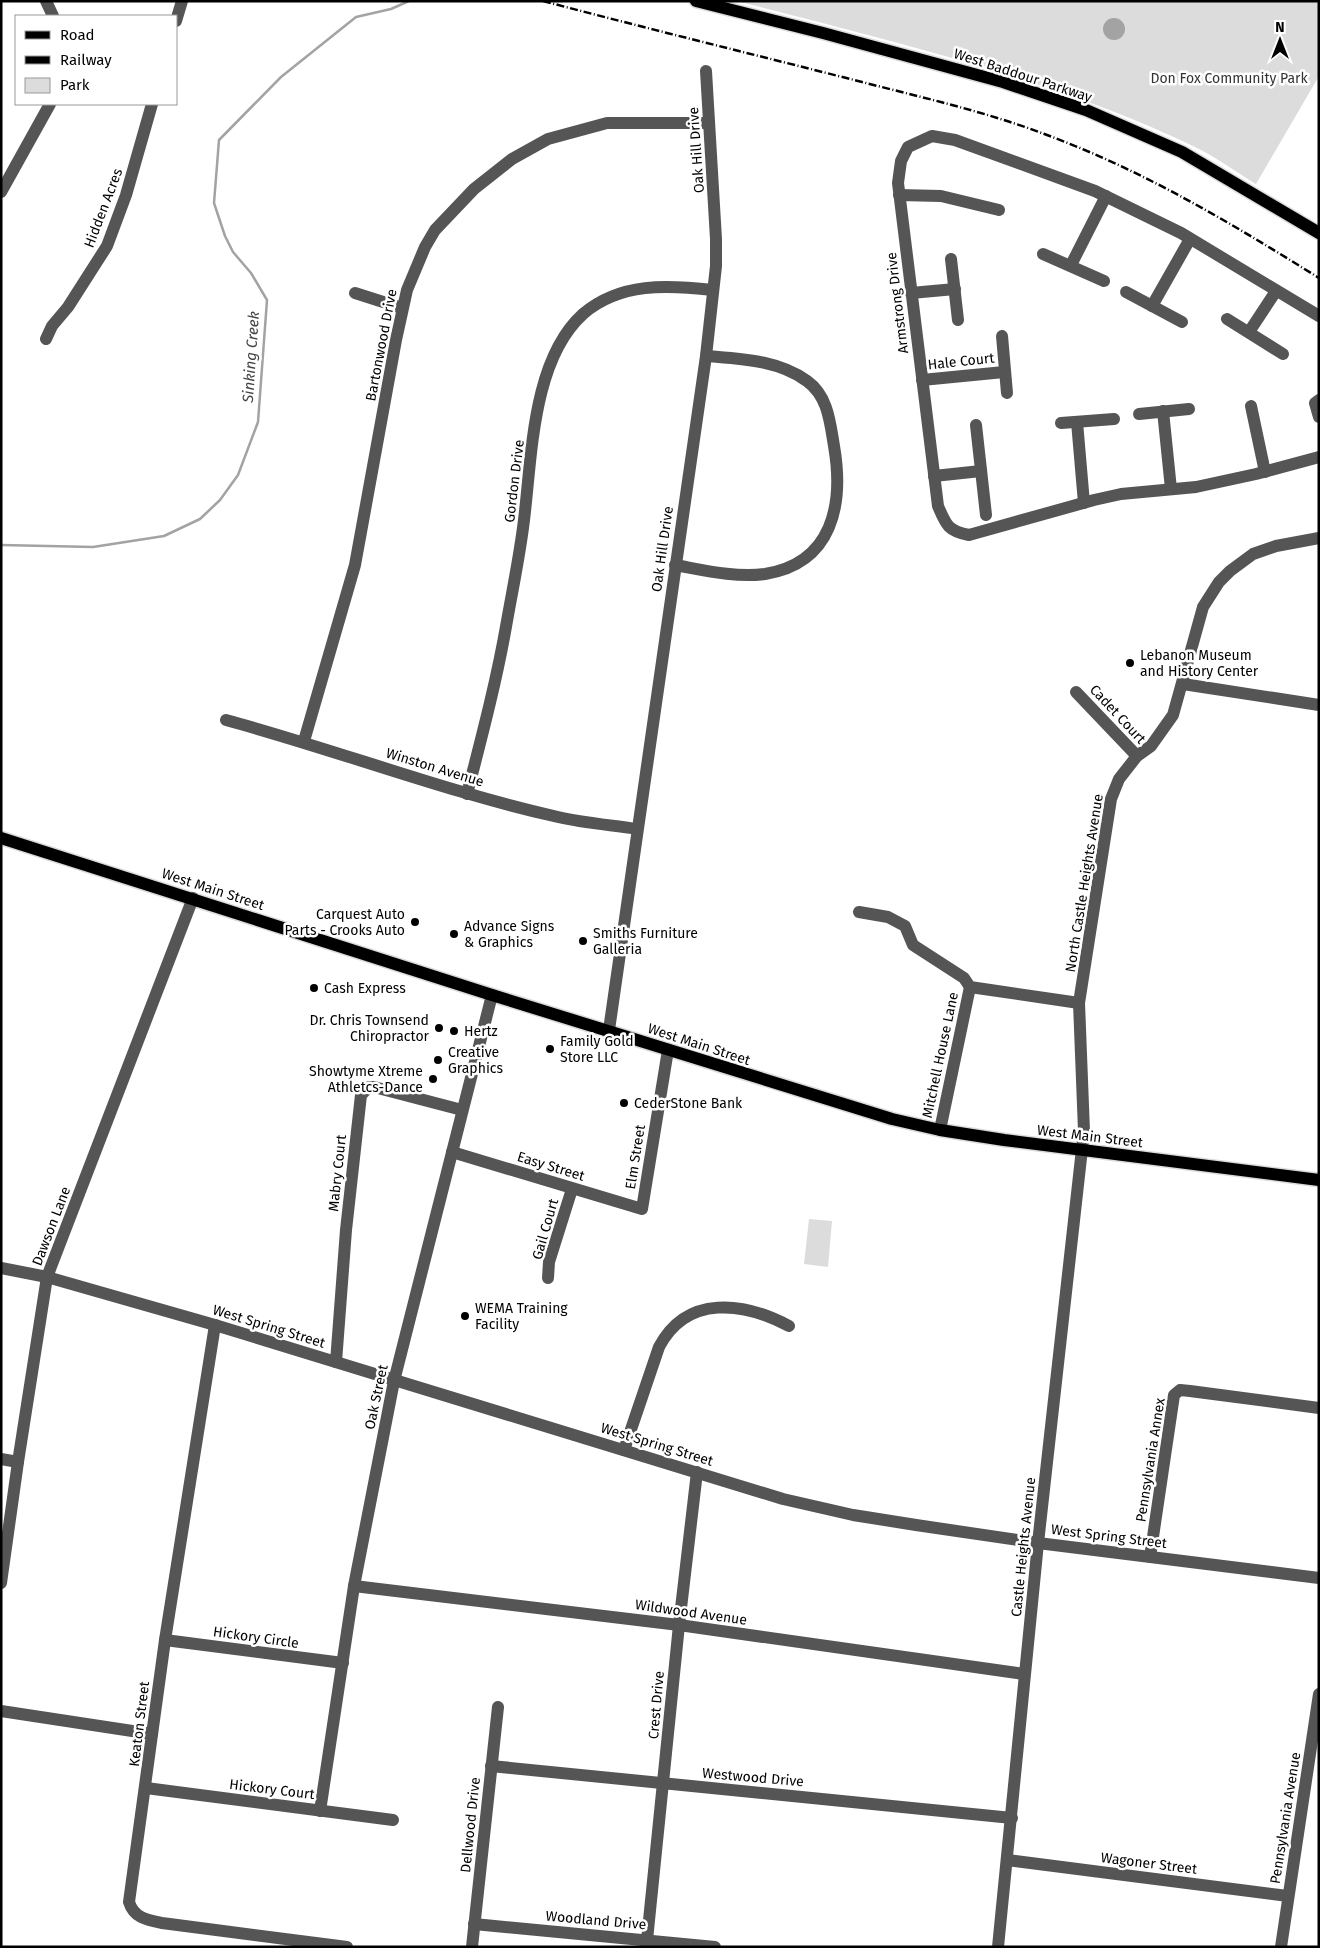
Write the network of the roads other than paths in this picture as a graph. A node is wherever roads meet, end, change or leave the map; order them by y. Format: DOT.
graph roads {
  1 [pos="46,1"];
  2 [pos="182,1"];
  3 [pos="696,1"];
  4 [pos="53,15"];
  5 [pos="178,15"];
  6 [pos="706,71"];
  7 [pos="49,105"];
  8 [pos="152,105"];
  9 [pos="709,123"];
  10 [pos="1,192"];
  11 [pos="899,195"];
  12 [pos="1106,196"];
  13 [pos="999,210"];
  14 [pos="1319,233"];
  15 [pos="1190,239"];
  16 [pos="1043,254"];
  17 [pos="951,259"];
  18 [pos="1071,265"];
  19 [pos="1104,281"];
  20 [pos="955,289"];
  21 [pos="713,290"];
  22 [pos="1276,291"];
  23 [pos="1126,292"];
  24 [pos="355,293"];
  25 [pos="911,294"];
  26 [pos="1152,306"];
  27 [pos="402,308"];
  28 [pos="1319,316"];
  29 [pos="1227,319"];
  30 [pos="958,320"];
  31 [pos="1182,322"];
  32 [pos="1249,332"];
  33 [pos="1002,336"];
  34 [pos="46,339"];
  35 [pos="1283,354"];
  36 [pos="706,356"];
  37 [pos="1004,372"];
  38 [pos="922,380"];
  39 [pos="1008,393"];
  40 [pos="1319,400"];
  41 [pos="1250,406"];
  42 [pos="1189,409"];
  43 [pos="1163,411"];
  44 [pos="1139,414"];
  45 [pos="1319,417"];
  46 [pos="1114,419"];
  47 [pos="1077,422"];
  48 [pos="1061,423"];
  49 [pos="976,425"];
  50 [pos="1319,457"];
  51 [pos="981,471"];
  52 [pos="1265,472"];
  53 [pos="934,476"];
  54 [pos="1171,489"];
  55 [pos="1084,503"];
  56 [pos="986,515"];
  57 [pos="1319,538"];
  58 [pos="675,565"];
  59 [pos="1182,684"];
  60 [pos="1076,692"];
  61 [pos="1319,705"];
  62 [pos="226,720"];
  63 [pos="304,741"];
  64 [pos="1137,756"];
  65 [pos="468,794"];
  66 [pos="637,829"];
  67 [pos="1,838"];
  68 [pos="193,898"];
  69 [pos="859,912"];
  70 [pos="970,987"];
  71 [pos="492,995"];
  72 [pos="1080,1003"];
  73 [pos="609,1030"];
  74 [pos="668,1050"];
  75 [pos="462,1110"];
  76 [pos="940,1130"];
  77 [pos="1081,1151"];
  78 [pos="452,1152"];
  79 [pos="1319,1180"];
  80 [pos="572,1188"];
  81 [pos="642,1209"];
  82 [pos="1,1268"];
  83 [pos="47,1278"];
  84 [pos="548,1278"];
  85 [pos="215,1325"];
  86 [pos="790,1326"];
  87 [pos="336,1362"];
  88 [pos="394,1381"];
  89 [pos="1319,1408"];
  90 [pos="624,1450"];
  91 [pos="1,1459"];
  92 [pos="18,1462"];
  93 [pos="697,1472"];
  94 [pos="1038,1542"];
  95 [pos="1150,1557"];
  96 [pos="1319,1578"];
  97 [pos="1,1583"];
  98 [pos="354,1586"];
  99 [pos="679,1625"];
  100 [pos="165,1640"];
  101 [pos="343,1664"];
  102 [pos="1024,1674"];
  103 [pos="1319,1694"];
  104 [pos="498,1707"];
  105 [pos="1,1710"];
  106 [pos="152,1734"];
  107 [pos="492,1766"];
  108 [pos="664,1784"];
  109 [pos="146,1788"];
  110 [pos="320,1811"];
  111 [pos="1012,1818"];
  112 [pos="393,1820"];
  113 [pos="1007,1860"];
  114 [pos="1288,1896"];
  115 [pos="474,1924"];
  116 [pos="647,1940"];
  117 [pos="347,1947"];
  118 [pos="472,1947"];
  119 [pos="715,1947"];
  120 [pos="998,1947"];
  121 [pos="1281,1947"];
  1 -- 4 [label="street"];
  2 -- 5 [label="street"];
  3 -- 14 [label="main road, West Baddour Parkway"];
  6 -- 9 [label="street, Oak Hill Drive"];
  7 -- 10 [label="street"];
  8 -- 34 [label="street, Hidden Acres"];
  9 -- 21 [label="street, Oak Hill Drive"];
  9 -- 27 [label="street, Bartonwood Drive"];
  11 -- 12 [label="street, Armstrong Drive"];
  11 -- 13 [label="street"];
  11 -- 25 [label="street, Armstrong Drive"];
  12 -- 15 [label="street, Armstrong Drive"];
  12 -- 18 [label="street"];
  15 -- 22 [label="street, Armstrong Drive"];
  15 -- 26 [label="street"];
  16 -- 18 [label="street"];
  17 -- 20 [label="street"];
  18 -- 19 [label="street"];
  20 -- 25 [label="street"];
  20 -- 30 [label="street"];
  21 -- 36 [label="street, Oak Hill Drive"];
  21 -- 65 [label="street, Gordon Drive"];
  22 -- 28 [label="street, Armstrong Drive"];
  22 -- 32 [label="street"];
  23 -- 26 [label="street"];
  24 -- 27 [label="street"];
  25 -- 38 [label="street, Armstrong Drive"];
  26 -- 31 [label="street"];
  27 -- 63 [label="street, Bartonwood Drive"];
  29 -- 32 [label="street"];
  32 -- 35 [label="street"];
  33 -- 37 [label="street, Hale Court"];
  36 -- 58 [label="street, Oak Hill Drive"];
  36 -- 58 [label="street"];
  37 -- 38 [label="street, Hale Court"];
  37 -- 39 [label="street, Hale Court"];
  38 -- 53 [label="street, Armstrong Drive"];
  40 -- 45 [label="street"];
  41 -- 52 [label="street"];
  42 -- 43 [label="street"];
  43 -- 44 [label="street"];
  43 -- 54 [label="street"];
  46 -- 47 [label="street"];
  47 -- 48 [label="street"];
  47 -- 55 [label="street"];
  49 -- 51 [label="street"];
  50 -- 52 [label="street, Armstrong Drive"];
  51 -- 53 [label="street"];
  51 -- 56 [label="street"];
  52 -- 54 [label="street, Armstrong Drive"];
  53 -- 55 [label="street, Armstrong Drive"];
  54 -- 55 [label="street, Armstrong Drive"];
  57 -- 59 [label="street, North Castle Heights Avenue"];
  58 -- 66 [label="street, Oak Hill Drive"];
  59 -- 61 [label="street"];
  59 -- 64 [label="street, North Castle Heights Avenue"];
  60 -- 64 [label="street, Cadet Court"];
  62 -- 63 [label="street, Winston Avenue"];
  63 -- 65 [label="street, Winston Avenue"];
  64 -- 72 [label="street, North Castle Heights Avenue"];
  65 -- 66 [label="street, Winston Avenue"];
  66 -- 73 [label="street, Oak Hill Drive"];
  67 -- 68 [label="main road, West Main Street"];
  68 -- 71 [label="main road, West Main Street"];
  68 -- 83 [label="street, Dawson Lane"];
  69 -- 70 [label="street"];
  70 -- 72 [label="street"];
  70 -- 76 [label="street, Mitchell House Lane"];
  71 -- 73 [label="main road, West Main Street"];
  71 -- 75 [label="street, Oak Street"];
  72 -- 77 [label="street, North Castle Heights Avenue"];
  73 -- 74 [label="main road, West Main Street"];
  74 -- 76 [label="main road, West Main Street"];
  74 -- 81 [label="street, Elm Street"];
  75 -- 78 [label="street, Oak Street"];
  75 -- 87 [label="street, Mabry Court"];
  76 -- 77 [label="main road, West Main Street"];
  77 -- 79 [label="main road, West Main Street"];
  77 -- 94 [label="street, Castle Heights Avenue"];
  78 -- 80 [label="street, Easy Street"];
  78 -- 88 [label="street, Oak Street"];
  80 -- 81 [label="street, Easy Street"];
  80 -- 84 [label="street, Gail Court"];
  82 -- 83 [label="street, West Spring Street"];
  83 -- 85 [label="street, West Spring Street"];
  83 -- 92 [label="street, Dawson Lane"];
  85 -- 87 [label="street, West Spring Street"];
  85 -- 100 [label="street, Keaton Street"];
  86 -- 90 [label="street"];
  87 -- 88 [label="street, West Spring Street"];
  88 -- 90 [label="street, West Spring Street"];
  88 -- 98 [label="street, Oak Street"];
  89 -- 95 [label="street, Pennsylvania Annex"];
  90 -- 93 [label="street, West Spring Street"];
  91 -- 92 [label="street"];
  92 -- 97 [label="street, Dawson Lane"];
  93 -- 94 [label="street, West Spring Street"];
  93 -- 99 [label="street, Crest Drive"];
  94 -- 95 [label="street, West Spring Street"];
  94 -- 102 [label="street, Castle Heights Avenue"];
  95 -- 96 [label="street, West Spring Street"];
  98 -- 99 [label="street, Wildwood Avenue"];
  98 -- 101 [label="street, Oak Street"];
  99 -- 102 [label="street, Wildwood Avenue"];
  99 -- 108 [label="street, Crest Drive"];
  100 -- 101 [label="street, Hickory Circle"];
  100 -- 106 [label="street, Keaton Street"];
  101 -- 110 [label="street, Oak Street"];
  102 -- 111 [label="street, Castle Heights Avenue"];
  103 -- 114 [label="street, Pennsylvania Avenue"];
  104 -- 107 [label="street, Dellwood Drive"];
  105 -- 106 [label="street"];
  106 -- 109 [label="street, Keaton Street"];
  107 -- 108 [label="street, Westwood Drive"];
  107 -- 115 [label="street, Dellwood Drive"];
  108 -- 111 [label="street, Westwood Drive"];
  108 -- 116 [label="street, Crest Drive"];
  109 -- 110 [label="street, Hickory Court"];
  109 -- 117 [label="street, Keaton Street"];
  110 -- 112 [label="street, Hickory Court"];
  111 -- 113 [label="street, Castle Heights Avenue"];
  113 -- 114 [label="street, Wagoner Street"];
  113 -- 120 [label="street, Castle Heights Avenue"];
  114 -- 121 [label="street, Pennsylvania Avenue"];
  115 -- 116 [label="street, Woodland Drive"];
  115 -- 118 [label="street, Dellwood Drive"];
  116 -- 119 [label="street, Woodland Drive"];
}
